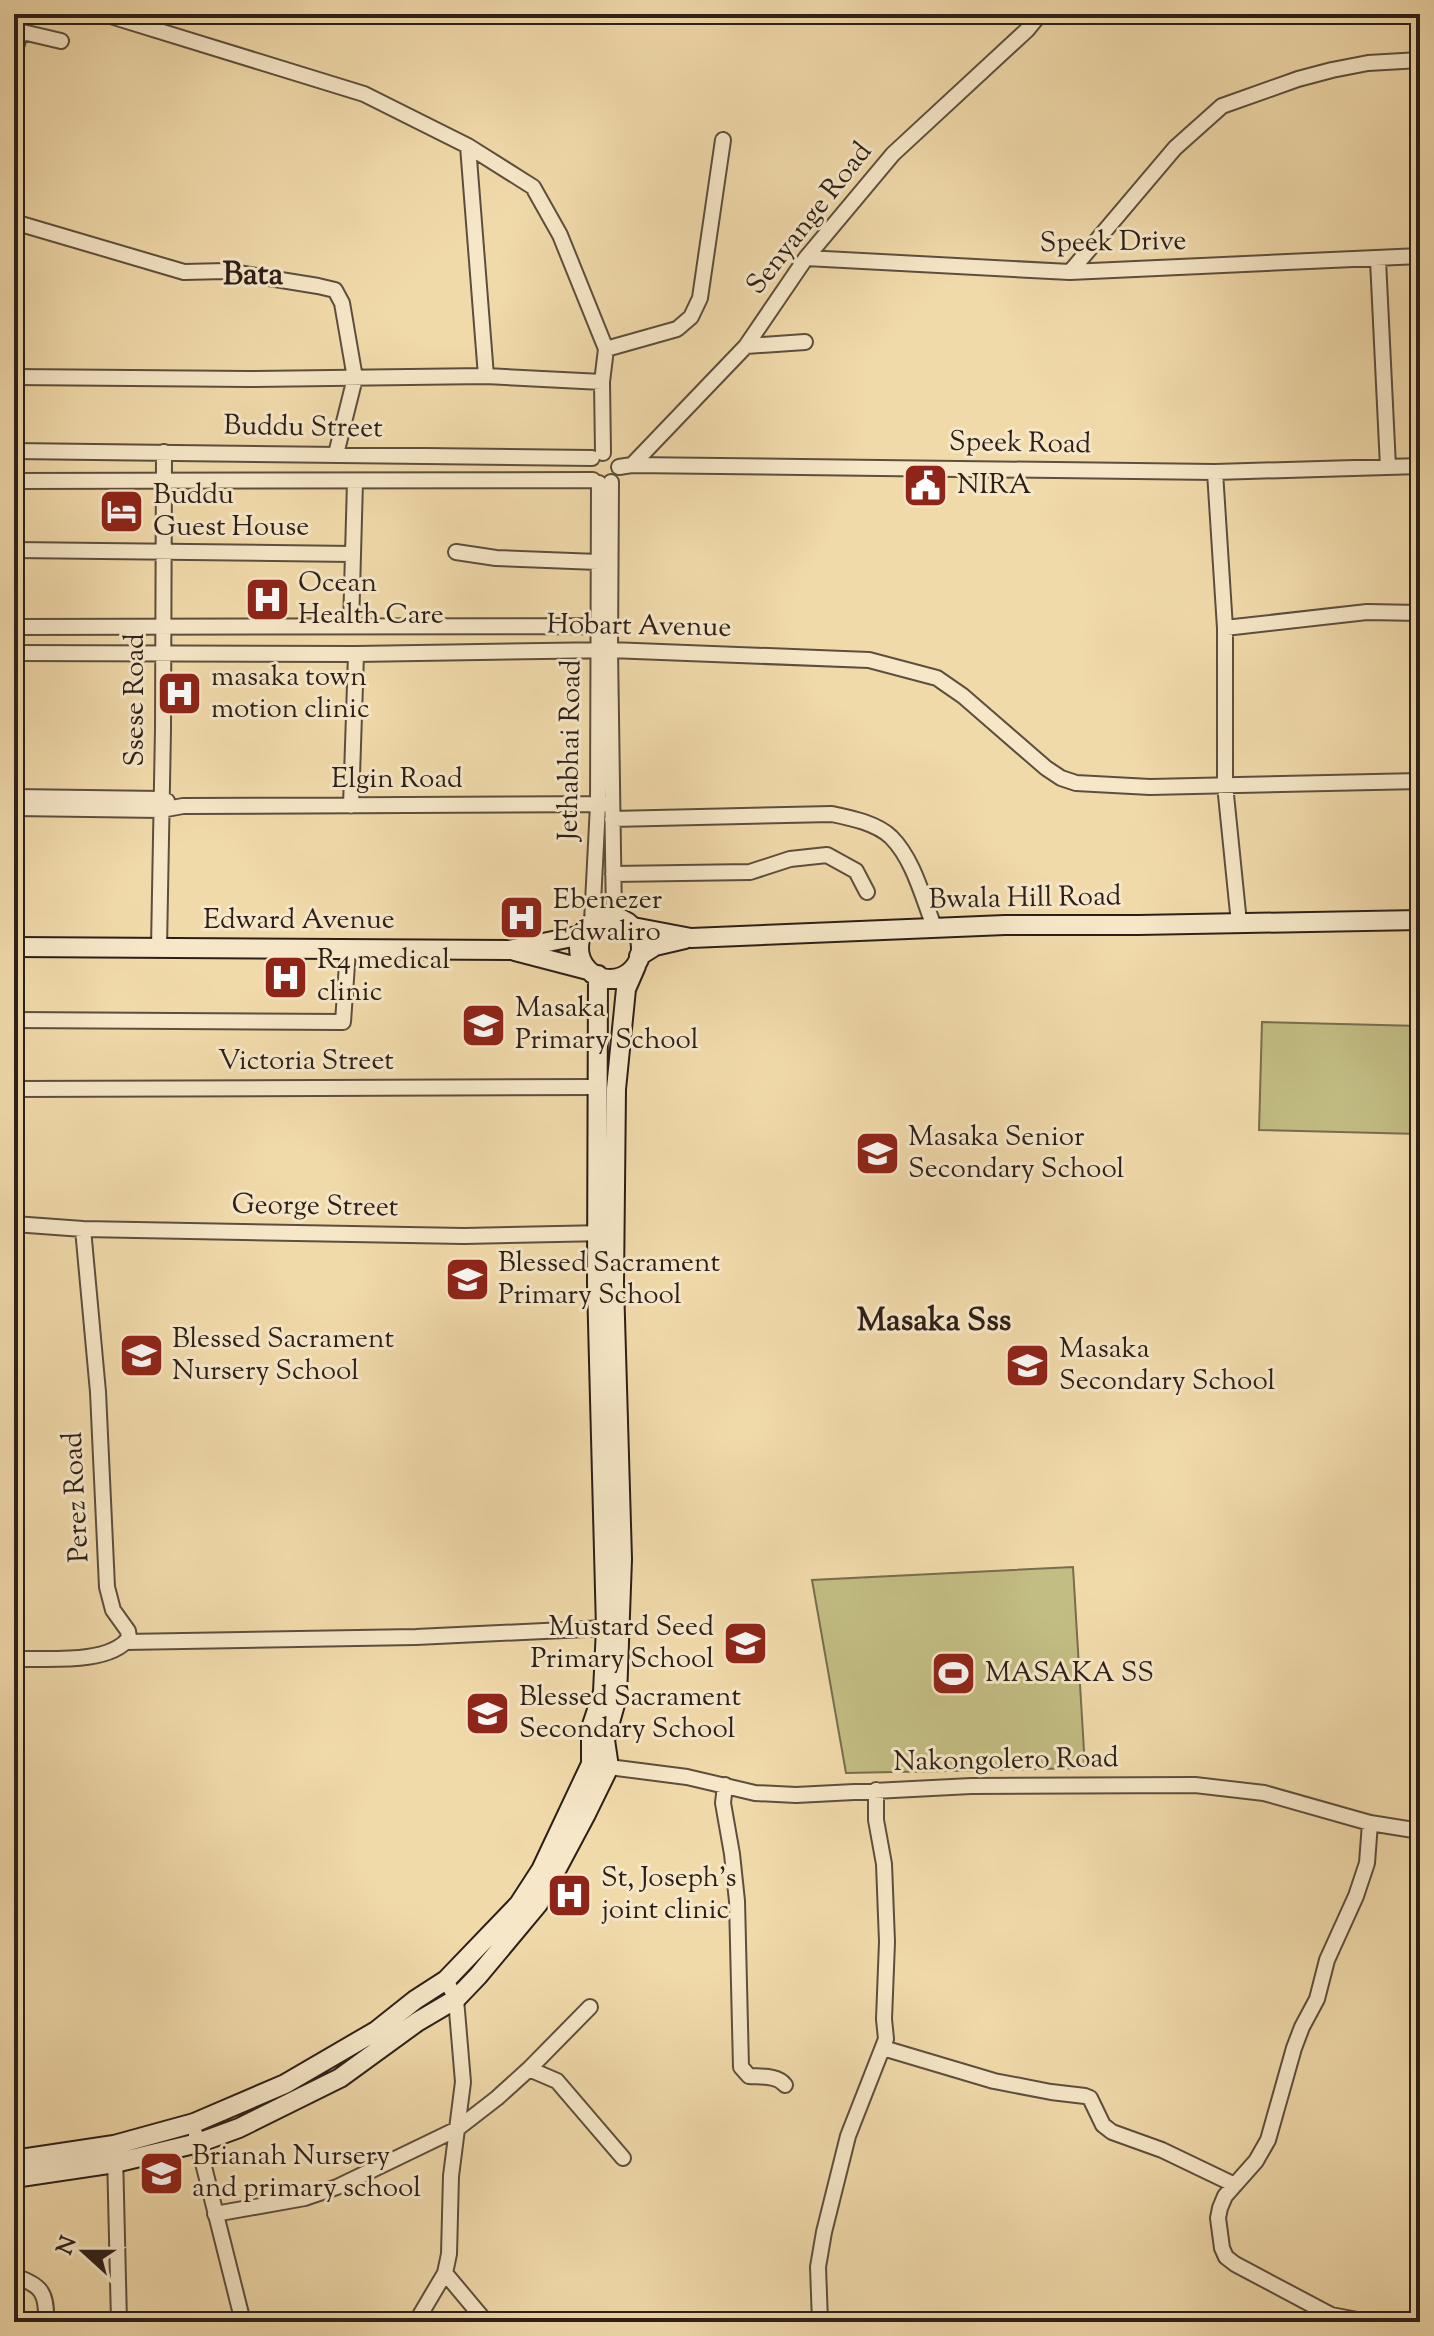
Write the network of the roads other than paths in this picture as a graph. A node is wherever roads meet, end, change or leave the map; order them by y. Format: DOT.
graph roads {
  1 [pos="104,14"];
  2 [pos="1040,14"];
  3 [pos="18,31"];
  4 [pos="61,41"];
  5 [pos="14,52"];
  6 [pos="1420,60"];
  7 [pos="723,140"];
  8 [pos="468,146"];
  9 [pos="14,222"];
  10 [pos="1420,256"];
  11 [pos="806,258"];
  12 [pos="1378,260"];
  13 [pos="1070,272"];
  14 [pos="805,342"];
  15 [pos="746,346"];
  16 [pos="606,349"];
  17 [pos="486,376"];
  18 [pos="14,377"];
  19 [pos="355,378"];
  20 [pos="602,382"];
  21 [pos="14,451"];
  22 [pos="164,452"];
  23 [pos="336,454"];
  24 [pos="597,455"];
  25 [pos="626,466"];
  26 [pos="1420,466"];
  27 [pos="1388,467"];
  28 [pos="1215,472"];
  29 [pos="14,481"];
  30 [pos="163,482"];
  31 [pos="355,482"];
  32 [pos="601,482"];
  33 [pos="14,550"];
  34 [pos="163,551"];
  35 [pos="456,552"];
  36 [pos="353,554"];
  37 [pos="598,562"];
  38 [pos="1420,613"];
  39 [pos="351,626"];
  40 [pos="604,626"];
  41 [pos="14,627"];
  42 [pos="162,627"];
  43 [pos="1225,628"];
  44 [pos="604,650"];
  45 [pos="14,653"];
  46 [pos="356,654"];
  47 [pos="163,655"];
  48 [pos="1420,781"];
  49 [pos="1225,785"];
  50 [pos="14,797"];
  51 [pos="161,804"];
  52 [pos="351,806"];
  53 [pos="14,808"];
  54 [pos="607,809"];
  55 [pos="613,874"];
  56 [pos="867,892"];
  57 [pos="614,917"];
  58 [pos="1420,920"];
  59 [pos="1239,923"];
  60 [pos="633,927"];
  61 [pos="587,928"];
  62 [pos="935,929"];
  63 [pos="691,938"];
  64 [pos="14,947"];
  65 [pos="159,948"];
  66 [pos="348,950"];
  67 [pos="509,950"];
  68 [pos="638,961"];
  69 [pos="593,972"];
  70 [pos="14,1020"];
  71 [pos="598,1087"];
  72 [pos="14,1089"];
  73 [pos="14,1224"];
  74 [pos="83,1229"];
  75 [pos="606,1233"];
  76 [pos="606,1628"];
  77 [pos="125,1642"];
  78 [pos="14,1659"];
  79 [pos="600,1765"];
  80 [pos="725,1785"];
  81 [pos="876,1790"];
  82 [pos="1370,1823"];
  83 [pos="1420,1831"];
  84 [pos="446,1980"];
  85 [pos="456,1999"];
  86 [pos="590,2007"];
  87 [pos="883,2048"];
  88 [pos="529,2069"];
  89 [pos="785,2085"];
  90 [pos="194,2123"];
  91 [pos="457,2129"];
  92 [pos="198,2143"];
  93 [pos="115,2154"];
  94 [pos="623,2158"];
  95 [pos="14,2160"];
  96 [pos="14,2178"];
  97 [pos="1235,2185"];
  98 [pos="215,2214"];
  99 [pos="445,2273"];
  100 [pos="14,2276"];
  101 [pos="46,2322"];
  102 [pos="119,2322"];
  103 [pos="243,2322"];
  104 [pos="416,2322"];
  105 [pos="486,2322"];
  106 [pos="820,2322"];
  107 [pos="1368,2322"];
  1 -- 8 [label="street"];
  2 -- 11 [label="street, Senyange Road"];
  3 -- 4 [label="street"];
  3 -- 5 [label="street"];
  6 -- 13 [label="street"];
  7 -- 16 [label="street"];
  8 -- 16 [label="street"];
  8 -- 17 [label="street"];
  9 -- 19 [label="street"];
  10 -- 12 [label="street, Speek Drive"];
  11 -- 13 [label="street, Speek Drive"];
  11 -- 15 [label="street, Senyange Road"];
  12 -- 13 [label="street, Speek Drive"];
  12 -- 27 [label="street"];
  14 -- 15 [label="street"];
  15 -- 25 [label="street, Senyange Road"];
  16 -- 20 [label="street"];
  17 -- 19 [label="street"];
  17 -- 20 [label="street"];
  18 -- 19 [label="street"];
  19 -- 23 [label="street"];
  20 -- 24 [label="street"];
  21 -- 22 [label="street, Buddu Street"];
  22 -- 23 [label="street, Buddu Street"];
  22 -- 30 [label="street, Ssese Road"];
  23 -- 24 [label="street, Buddu Street"];
  24 -- 25 [label="street"];
  24 -- 32 [label="street"];
  25 -- 28 [label="street, Speek Road"];
  25 -- 32 [label="street, Senyange Road"];
  26 -- 27 [label="street, Speek Road"];
  27 -- 28 [label="street, Speek Road"];
  28 -- 43 [label="street"];
  29 -- 30 [label="street"];
  30 -- 31 [label="street"];
  30 -- 34 [label="street, Ssese Road"];
  31 -- 32 [label="street"];
  31 -- 36 [label="street"];
  32 -- 37 [label="street, Jethabhai Road"];
  32 -- 40 [label="street, Jethabhai Road"];
  33 -- 34 [label="street"];
  34 -- 36 [label="street"];
  34 -- 42 [label="street, Ssese Road"];
  35 -- 37 [label="street"];
  36 -- 39 [label="street"];
  37 -- 40 [label="street, Jethabhai Road"];
  38 -- 43 [label="street"];
  39 -- 40 [label="street, Hobart Avenue"];
  39 -- 42 [label="street, Hobart Avenue"];
  40 -- 44 [label="street, Jethabhai Road"];
  41 -- 42 [label="street, Hobart Avenue"];
  42 -- 47 [label="street, Ssese Road"];
  43 -- 49 [label="street"];
  44 -- 46 [label="street, Hobart Avenue"];
  44 -- 49 [label="street, Hobart Avenue"];
  44 -- 54 [label="street, Jethabhai Road"];
  45 -- 47 [label="street, Hobart Avenue"];
  46 -- 47 [label="street, Hobart Avenue"];
  46 -- 52 [label="street"];
  47 -- 51 [label="street, Ssese Road"];
  48 -- 49 [label="street, Hobart Avenue"];
  49 -- 59 [label="street"];
  50 -- 51 [label="street, Elgin Road"];
  51 -- 52 [label="street, Elgin Road"];
  51 -- 53 [label="street, Elgin Road"];
  51 -- 65 [label="street, Ssese Road"];
  52 -- 54 [label="street, Elgin Road"];
  54 -- 55 [label="street, Jethabhai Road"];
  54 -- 61 [label="street, Jethabhai Road"];
  54 -- 62 [label="street, Elgin Road"];
  55 -- 56 [label="street"];
  55 -- 57 [label="street, Jethabhai Road"];
  57 -- 60 [label="street"];
  57 -- 61 [label="street"];
  58 -- 59 [label="street, Bwala Hill Road"];
  59 -- 62 [label="street, Bwala Hill Road"];
  60 -- 63 [label="street, Bwala Hill Road"];
  60 -- 68 [label="street"];
  61 -- 67 [label="street, Edward Avenue"];
  61 -- 69 [label="street"];
  62 -- 63 [label="street, Bwala Hill Road"];
  63 -- 68 [label="street"];
  64 -- 65 [label="street, Edward Avenue"];
  65 -- 66 [label="street, Edward Avenue"];
  66 -- 67 [label="street, Edward Avenue"];
  66 -- 70 [label="street"];
  67 -- 69 [label="street"];
  68 -- 69 [label="street"];
  68 -- 75 [label="street"];
  69 -- 71 [label="street"];
  71 -- 72 [label="street, Victoria Street"];
  71 -- 75 [label="street"];
  73 -- 74 [label="street, George Street"];
  74 -- 75 [label="street, George Street"];
  74 -- 77 [label="street, Perez Road"];
  75 -- 76 [label="street"];
  75 -- 79 [label="street"];
  76 -- 77 [label="street"];
  76 -- 79 [label="street"];
  77 -- 78 [label="street"];
  79 -- 80 [label="street, Nakongolero Road"];
  79 -- 84 [label="street"];
  79 -- 85 [label="street"];
  80 -- 81 [label="street, Nakongolero Road"];
  80 -- 89 [label="street"];
  81 -- 82 [label="street, Nakongolero Road"];
  81 -- 87 [label="street"];
  82 -- 83 [label="street, Nakongolero Road"];
  82 -- 97 [label="street"];
  84 -- 85 [label="street"];
  84 -- 90 [label="street"];
  85 -- 91 [label="street"];
  85 -- 92 [label="street"];
  86 -- 88 [label="street"];
  87 -- 97 [label="street"];
  87 -- 106 [label="street"];
  88 -- 91 [label="street"];
  88 -- 94 [label="street"];
  90 -- 92 [label="street"];
  90 -- 93 [label="street"];
  91 -- 98 [label="street"];
  91 -- 99 [label="street"];
  92 -- 93 [label="street"];
  92 -- 98 [label="street"];
  93 -- 95 [label="street"];
  93 -- 96 [label="street"];
  93 -- 102 [label="street"];
  97 -- 107 [label="street"];
  98 -- 103 [label="street"];
  99 -- 104 [label="street"];
  99 -- 105 [label="street"];
  100 -- 101 [label="street"];
}
